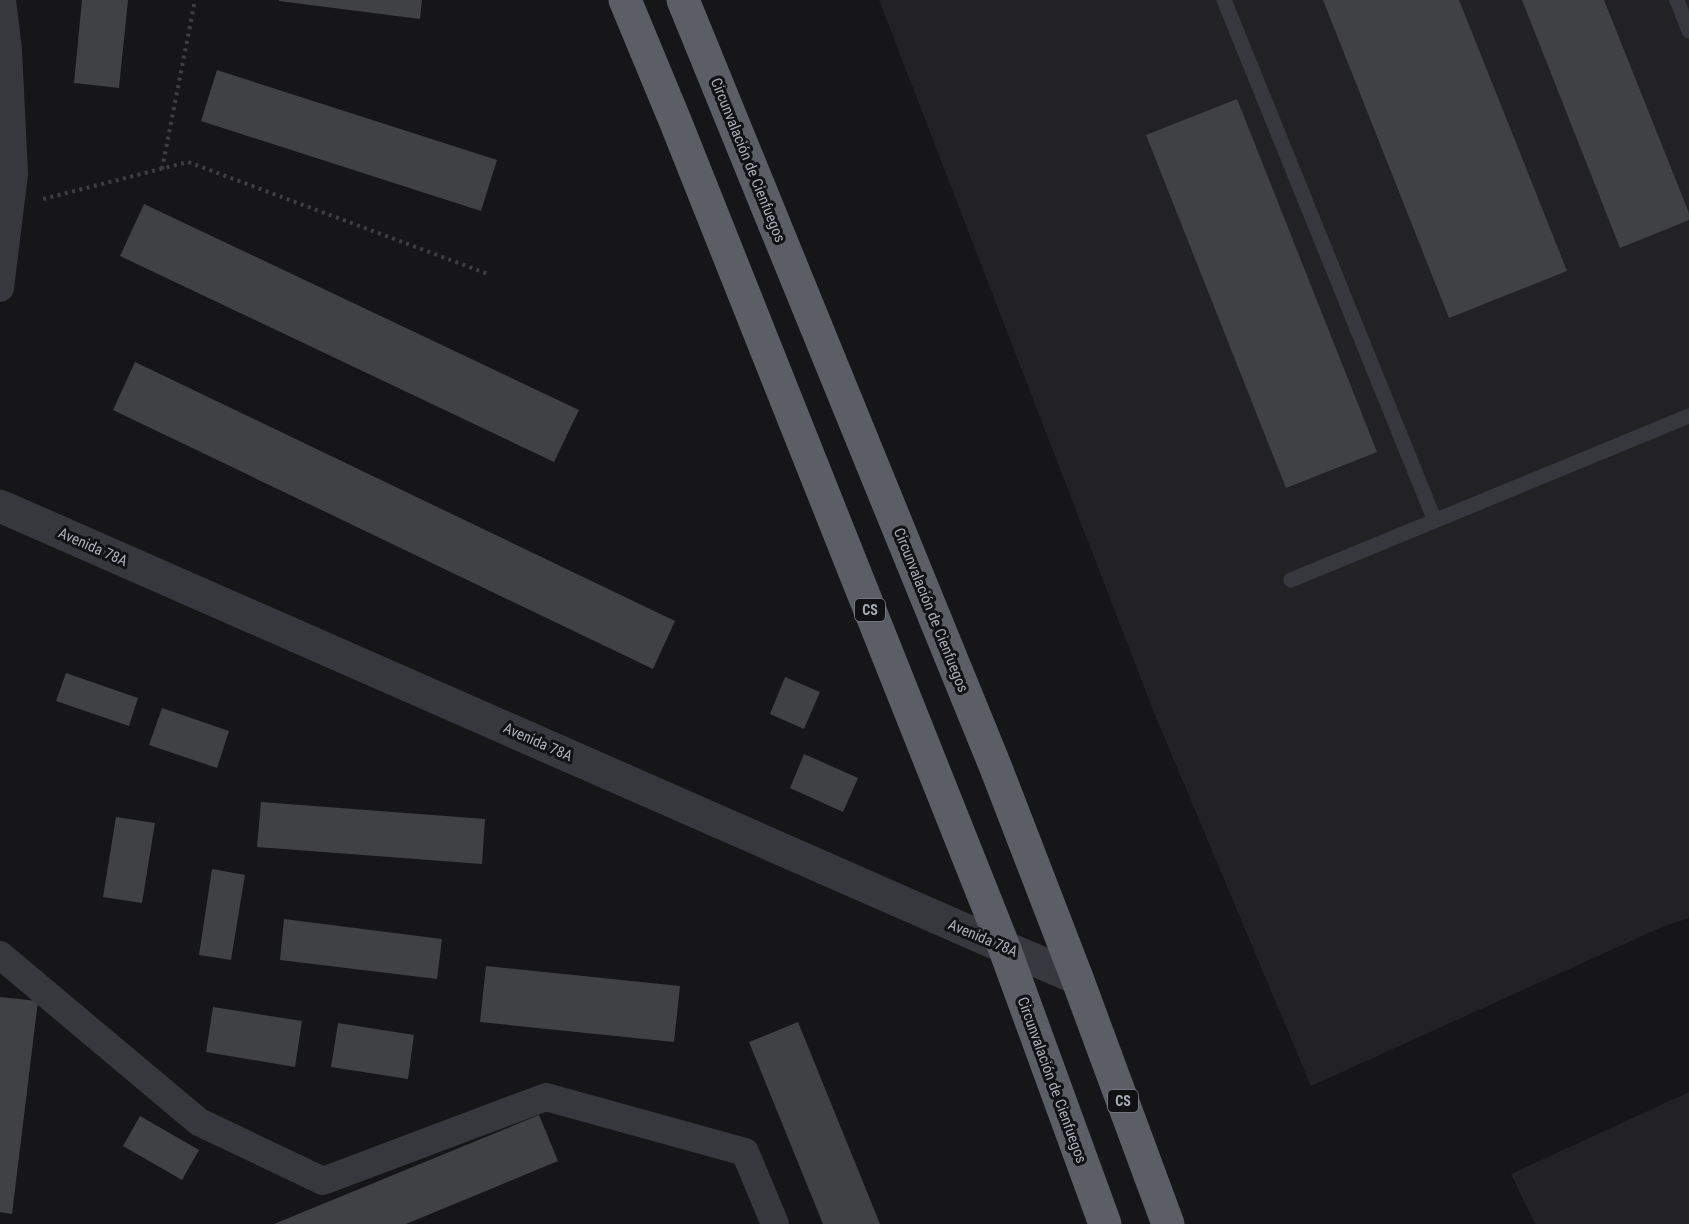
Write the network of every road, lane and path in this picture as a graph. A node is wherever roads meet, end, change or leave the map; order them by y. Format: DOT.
graph roads {
  1 [pos="2,0"];
  2 [pos="195,0"];
  3 [pos="625,0"];
  4 [pos="683,0"];
  5 [pos="1224,0"];
  6 [pos="1677,0"];
  7 [pos="1689,31"];
  8 [pos="162,169"];
  9 [pos="5,203"];
  10 [pos="488,274"];
  11 [pos="0,288"];
  12 [pos="1689,416"];
  13 [pos="0,506"];
  14 [pos="1435,521"];
  15 [pos="1291,580"];
  16 [pos="1004,947"];
  17 [pos="0,955"];
  18 [pos="1077,978"];
  19 [pos="775,1224"];
  20 [pos="1105,1224"];
  21 [pos="1168,1224"];
  1 -- 9 [label="street"];
  2 -- 8 [label="path"];
  3 -- 16 [label="highway, Circunvalación de Cienfuegos / CS"];
  4 -- 18 [label="highway, Circunvalación de Cienfuegos / CS"];
  5 -- 14 [label="lane"];
  6 -- 7 [label="lane"];
  8 -- 9 [label="path"];
  8 -- 10 [label="path"];
  9 -- 11 [label="street"];
  12 -- 14 [label="lane"];
  13 -- 16 [label="street, Avenida 78A"];
  14 -- 15 [label="lane"];
  16 -- 18 [label="street, Avenida 78A"];
  16 -- 20 [label="highway, Circunvalación de Cienfuegos / CS"];
  17 -- 19 [label="street"];
  18 -- 21 [label="highway, Circunvalación de Cienfuegos / CS"];
}
